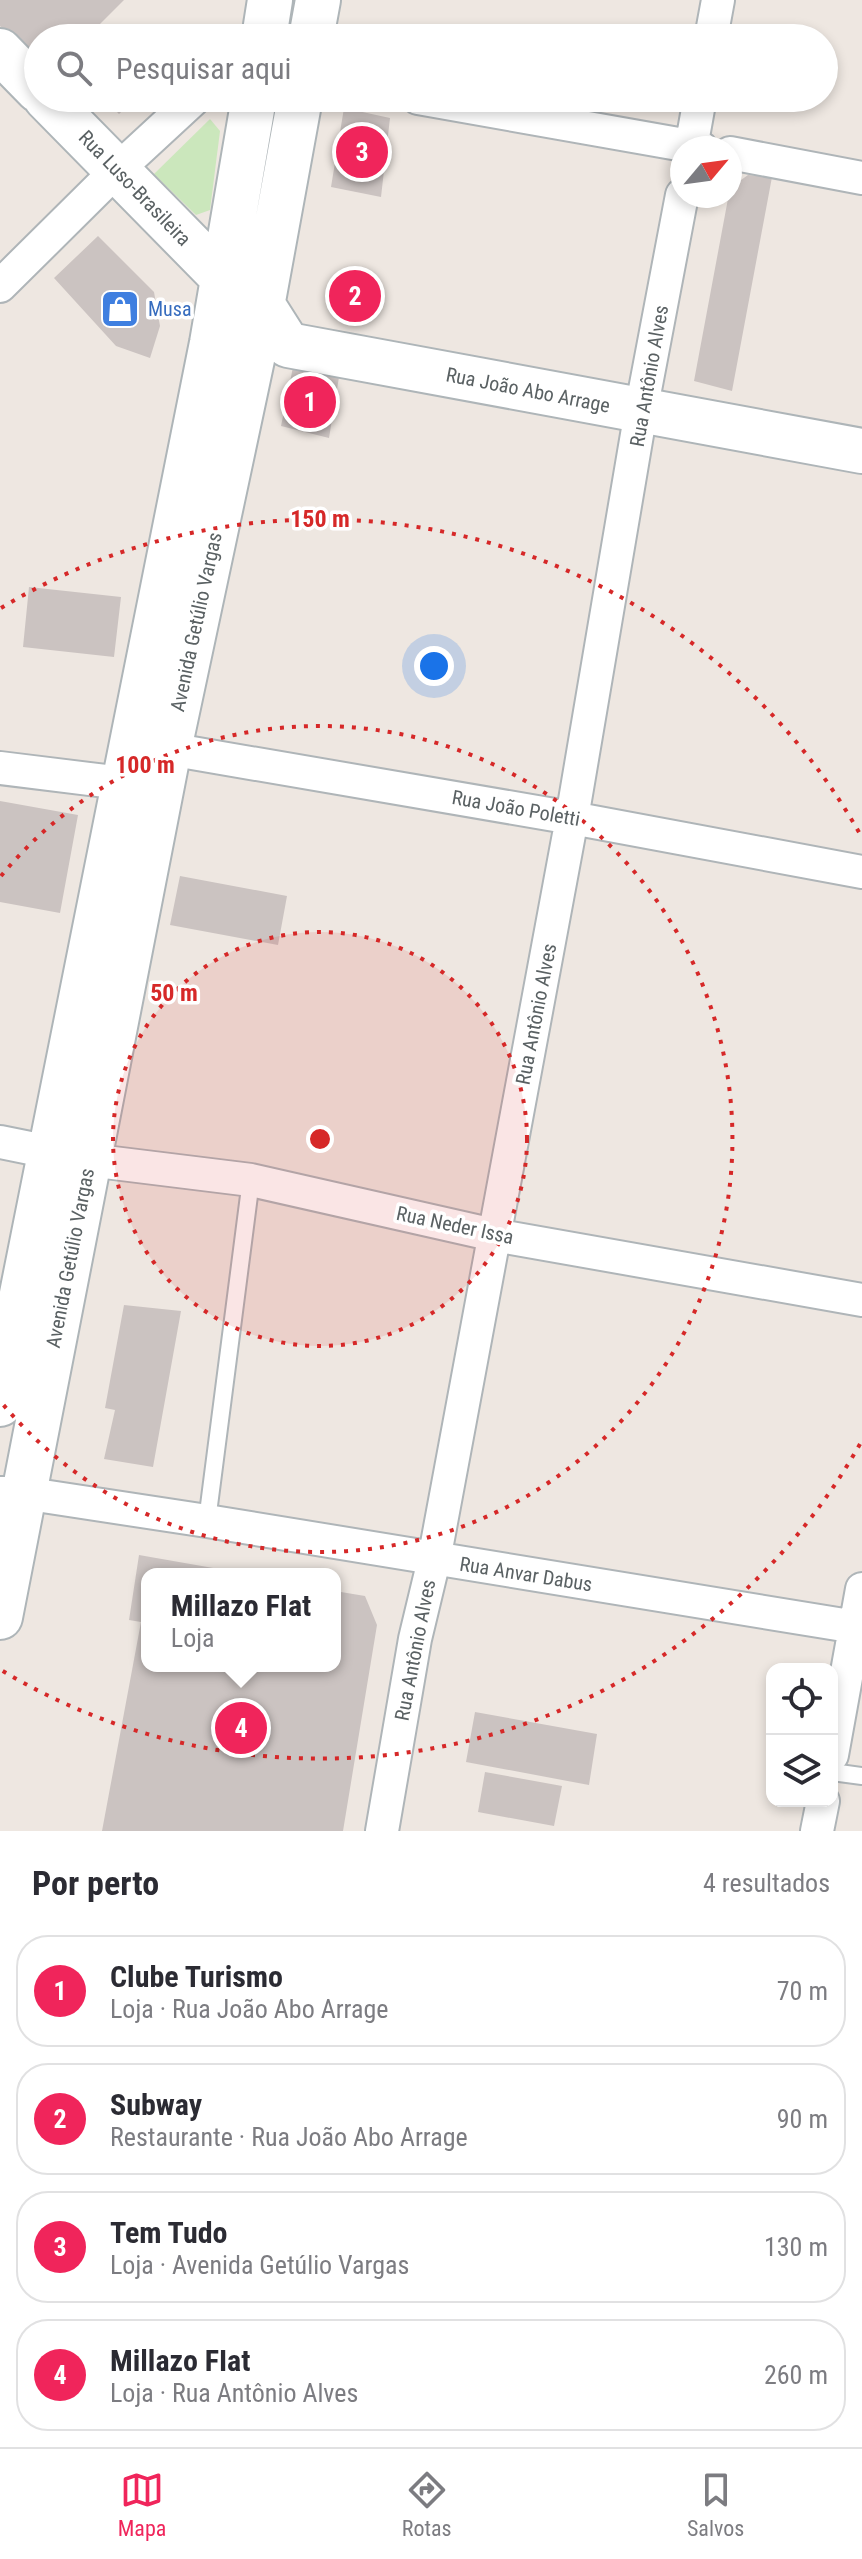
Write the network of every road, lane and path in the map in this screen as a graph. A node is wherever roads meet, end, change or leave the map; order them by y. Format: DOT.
graph roads {
  1 [pos="270,0"];
  2 [pos="318,0"];
  3 [pos="718,0"];
  4 [pos="266,24"];
  5 [pos="314,24"];
  6 [pos="714,24"];
  7 [pos="0,51"];
  8 [pos="24,76"];
  9 [pos="60,112"];
  10 [pos="180,112"];
  11 [pos="252,112"];
  12 [pos="297,112"];
  13 [pos="497,112"];
  14 [pos="698,112"];
  15 [pos="695,136"];
  16 [pos="670,143"];
  17 [pos="742,155"];
  18 [pos="117,170"];
  19 [pos="862,178"];
  20 [pos="680,208"];
  21 [pos="224,279"];
  22 [pos="0,286"];
  23 [pos="262,304"];
  24 [pos="212,343"];
  25 [pos="271,348"];
  26 [pos="641,411"];
  27 [pos="862,451"];
  28 [pos="169,749"];
  29 [pos="0,768"];
  30 [pos="122,783"];
  31 [pos="572,818"];
  32 [pos="862,872"];
  33 [pos="0,1142"];
  34 [pos="68,1157"];
  35 [pos="251,1180"];
  36 [pos="494,1235"];
  37 [pos="862,1300"];
  38 [pos="0,1404"];
  39 [pos="12,1493"];
  40 [pos="207,1521"];
  41 [pos="434,1560"];
  42 [pos="862,1589"];
  43 [pos="0,1617"];
  44 [pos="858,1628"];
  45 [pos="836,1735"];
  46 [pos="838,1773"];
  47 [pos="862,1776"];
  48 [pos="822,1807"];
  49 [pos="382,1831"];
  50 [pos="817,1831"];
  1 -- 4 [label="main road"];
  2 -- 5 [label="main road"];
  3 -- 6 [label="street"];
  7 -- 8 [label="main road"];
  9 -- 18 [label="main road, Rua Luso-Brasileira"];
  10 -- 18 [label="street"];
  11 -- 21 [label="main road, Avenida Getúlio Vargas"];
  12 -- 23 [label="main road"];
  13 -- 16 [label="street"];
  14 -- 15 [label="street"];
  17 -- 19 [label="street"];
  18 -- 21 [label="main road, Rua Luso-Brasileira"];
  18 -- 22 [label="street"];
  20 -- 26 [label="street, Rua Antônio Alves"];
  21 -- 23 [label="main road"];
  21 -- 24 [label="main road, Avenida Getúlio Vargas"];
  23 -- 25 [label="main road"];
  24 -- 25 [label="main road, Rua João Abo Arrage"];
  24 -- 30 [label="main road, Avenida Getúlio Vargas"];
  25 -- 26 [label="main road, Rua João Abo Arrage"];
  25 -- 28 [label="main road, Avenida Getúlio Vargas"];
  26 -- 27 [label="main road, Rua João Abo Arrage"];
  26 -- 31 [label="street, Rua Antônio Alves"];
  28 -- 31 [label="street, Rua João Poletti"];
  28 -- 34 [label="main road, Avenida Getúlio Vargas"];
  29 -- 30 [label="street"];
  30 -- 34 [label="main road, Avenida Getúlio Vargas"];
  31 -- 32 [label="street, Rua João Poletti"];
  31 -- 36 [label="street, Rua Antônio Alves"];
  33 -- 34 [label="street, Rua Neder Issa"];
  34 -- 35 [label="street, Rua Neder Issa"];
  34 -- 38 [label="main road, Avenida Getúlio Vargas"];
  34 -- 39 [label="main road, Avenida Getúlio Vargas"];
  35 -- 36 [label="street, Rua Neder Issa"];
  35 -- 40 [label="lane"];
  36 -- 37 [label="street, Rua Neder Issa"];
  36 -- 41 [label="street, Rua Antônio Alves"];
  39 -- 40 [label="street, Rua Anvar Dabus"];
  39 -- 43 [label="main road, Avenida Getúlio Vargas"];
  40 -- 41 [label="street, Rua Anvar Dabus"];
  41 -- 44 [label="street, Rua Anvar Dabus"];
  41 -- 49 [label="street, Rua Antônio Alves"];
  42 -- 44 [label="street"];
  44 -- 45 [label="street"];
  46 -- 47 [label="lane"];
  48 -- 50 [label="street"];
}
